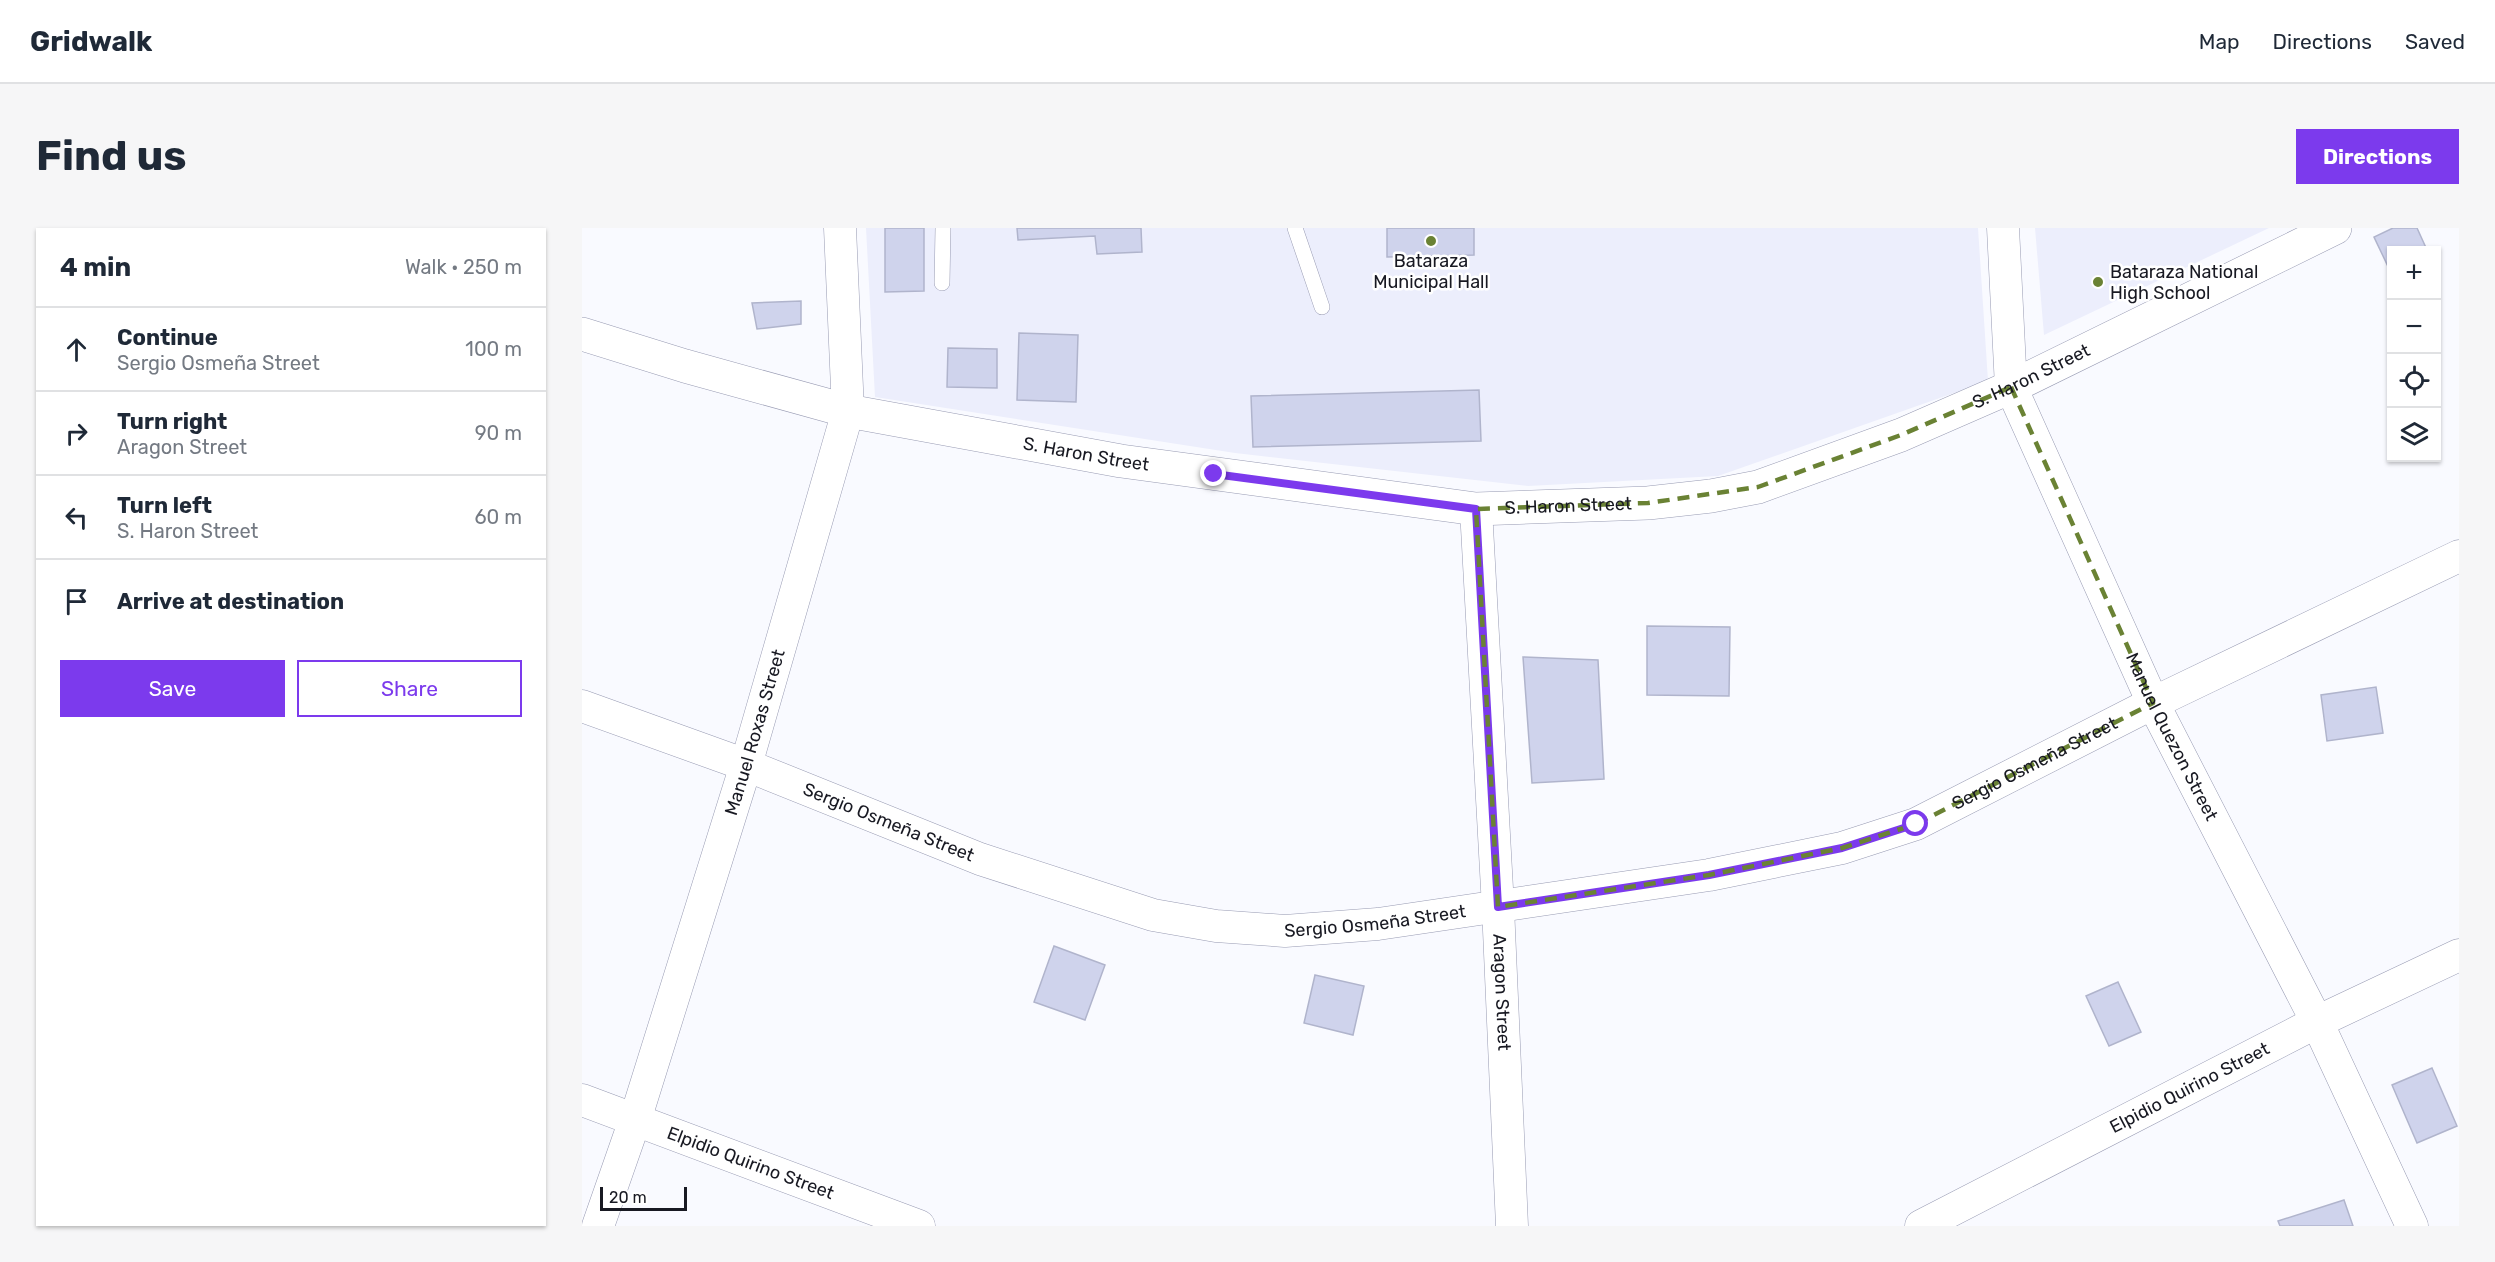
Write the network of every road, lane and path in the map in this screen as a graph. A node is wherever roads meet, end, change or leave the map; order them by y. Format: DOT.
graph roads {
  1 [pos="840,228"];
  2 [pos="943,228"];
  3 [pos="1295,228"];
  4 [pos="2003,228"];
  5 [pos="2335,228"];
  6 [pos="942,283"];
  7 [pos="1322,307"];
  8 [pos="582,334"];
  9 [pos="2011,387"];
  10 [pos="848,411"];
  11 [pos="1476,509"];
  12 [pos="2459,556"];
  13 [pos="2153,703"];
  14 [pos="582,706"];
  15 [pos="746,765"];
  16 [pos="1498,907"];
  17 [pos="2459,955"];
  18 [pos="2317,1022"];
  19 [pos="582,1100"];
  20 [pos="635,1120"];
  21 [pos="598,1226"];
  22 [pos="919,1226"];
  23 [pos="1512,1226"];
  24 [pos="1921,1226"];
  25 [pos="2412,1226"];
  1 -- 10 [label="street, Manuel Roxas Street"];
  2 -- 6 [label="lane"];
  3 -- 7 [label="lane"];
  4 -- 9 [label="street, Manuel Quezon Street"];
  5 -- 9 [label="street, S. Haron Street"];
  8 -- 10 [label="street, S. Haron Street"];
  9 -- 11 [label="street, S. Haron Street"];
  9 -- 13 [label="street, Manuel Quezon Street"];
  10 -- 11 [label="street, S. Haron Street"];
  10 -- 15 [label="street, Manuel Roxas Street"];
  11 -- 16 [label="street, Aragon Street"];
  12 -- 13 [label="street, Sergio Osmeña Street"];
  13 -- 16 [label="street, Sergio Osmeña Street"];
  13 -- 18 [label="street, Manuel Quezon Street"];
  14 -- 15 [label="street, Sergio Osmeña Street"];
  15 -- 16 [label="street, Sergio Osmeña Street"];
  15 -- 20 [label="street, Manuel Roxas Street"];
  16 -- 23 [label="street, Aragon Street"];
  17 -- 18 [label="street, Elpidio Quirino Street"];
  18 -- 24 [label="street, Elpidio Quirino Street"];
  18 -- 25 [label="street, Manuel Quezon Street"];
  19 -- 20 [label="street, Elpidio Quirino Street"];
  20 -- 21 [label="street, Manuel Roxas Street"];
  20 -- 22 [label="street, Elpidio Quirino Street"];
}
